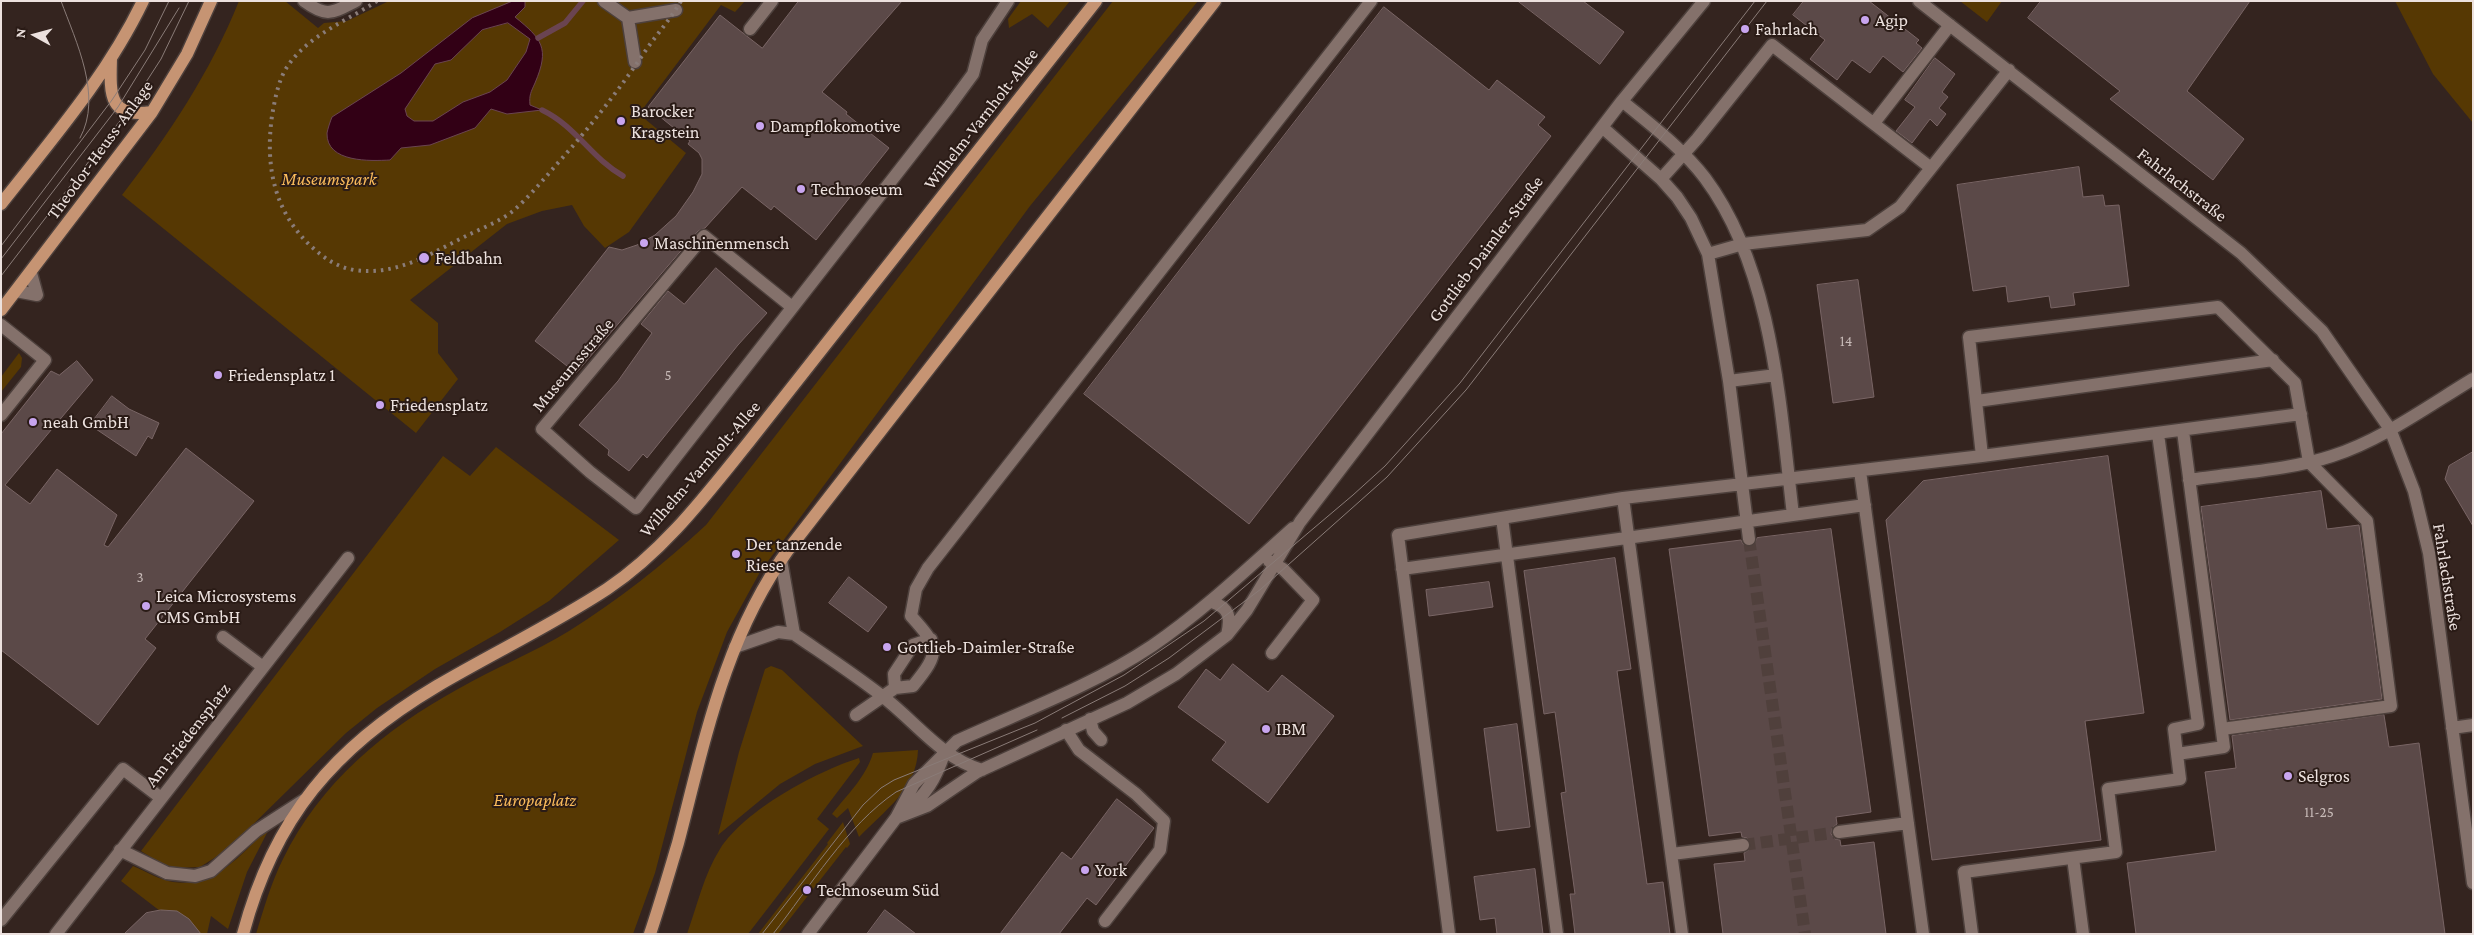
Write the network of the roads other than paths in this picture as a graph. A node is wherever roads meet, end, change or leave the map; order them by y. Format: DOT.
graph roads {
  1 [pos="142,1"];
  2 [pos="211,1"];
  3 [pos="304,1"];
  4 [pos="356,1"];
  5 [pos="604,1"];
  6 [pos="772,1"];
  7 [pos="1008,1"];
  8 [pos="1096,1"];
  9 [pos="1215,1"];
  10 [pos="1371,1"];
  11 [pos="1704,1"];
  12 [pos="1919,1"];
  13 [pos="676,10"];
  14 [pos="626,18"];
  15 [pos="1950,25"];
  16 [pos="750,29"];
  17 [pos="111,58"];
  18 [pos="635,62"];
  19 [pos="2009,70"];
  20 [pos="1622,101"];
  21 [pos="152,112"];
  22 [pos="1874,123"];
  23 [pos="1602,127"];
  24 [pos="1684,154"];
  25 [pos="1931,168"];
  26 [pos="1661,179"];
  27 [pos="1,204"];
  28 [pos="1743,244"];
  29 [pos="1708,254"];
  30 [pos="31,273"];
  31 [pos="16,291"];
  32 [pos="792,307"];
  33 [pos="1,310"];
  34 [pos="1,325"];
  35 [pos="2273,360"];
  36 [pos="1776,375"];
  37 [pos="2473,380"];
  38 [pos="1729,381"];
  39 [pos="1977,401"];
  40 [pos="2300,414"];
  41 [pos="1,415"];
  42 [pos="2390,429"];
  43 [pos="2183,431"];
  44 [pos="2158,434"];
  45 [pos="1982,456"];
  46 [pos="2309,462"];
  47 [pos="1860,471"];
  48 [pos="1788,479"];
  49 [pos="2189,480"];
  50 [pos="1742,484"];
  51 [pos="1624,498"];
  52 [pos="1865,505"];
  53 [pos="1793,515"];
  54 [pos="1502,518"];
  55 [pos="1747,521"];
  56 [pos="1300,522"];
  57 [pos="1629,538"];
  58 [pos="1749,539"];
  59 [pos="1506,554"];
  60 [pos="1260,557"];
  61 [pos="348,558"];
  62 [pos="781,560"];
  63 [pos="1276,565"];
  64 [pos="1402,568"];
  65 [pos="1212,602"];
  66 [pos="794,634"];
  67 [pos="1228,635"];
  68 [pos="223,637"];
  69 [pos="931,638"];
  70 [pos="735,647"];
  71 [pos="1272,653"];
  72 [pos="263,667"];
  73 [pos="895,688"];
  74 [pos="882,696"];
  75 [pos="856,715"];
  76 [pos="1090,719"];
  77 [pos="2473,725"];
  78 [pos="2452,728"];
  79 [pos="2222,729"];
  80 [pos="1066,730"];
  81 [pos="1101,740"];
  82 [pos="944,751"];
  83 [pos="2177,754"];
  84 [pos="982,770"];
  85 [pos="161,798"];
  86 [pos="304,800"];
  87 [pos="896,818"];
  88 [pos="1908,823"];
  89 [pos="1839,832"];
  90 [pos="1743,845"];
  91 [pos="120,850"];
  92 [pos="1672,854"];
  93 [pos="2073,858"];
  94 [pos="2473,883"];
  95 [pos="1,920"];
  96 [pos="1105,921"];
  97 [pos="56,934"];
  98 [pos="243,934"];
  99 [pos="650,934"];
  100 [pos="808,934"];
  101 [pos="1449,934"];
  102 [pos="1558,934"];
  103 [pos="1682,934"];
  104 [pos="1923,934"];
  105 [pos="1972,934"];
  106 [pos="2083,934"];
  1 -- 17 [label="main road"];
  2 -- 21 [label="main road, Theodor-Heuss-Anlage"];
  3 -- 4 [label="street"];
  5 -- 14 [label="street"];
  6 -- 16 [label="street"];
  7 -- 32 [label="street, Museumsstraße"];
  8 -- 86 [label="main road, Wilhelm-Varnholt-Allee"];
  9 -- 62 [label="main road"];
  10 -- 69 [label="street"];
  11 -- 20 [label="street, Gottlieb-Daimler-Straße"];
  12 -- 15 [label="street, Fahrlachstraße"];
  13 -- 14 [label="street"];
  14 -- 18 [label="street"];
  15 -- 19 [label="street, Fahrlachstraße"];
  15 -- 22 [label="street"];
  17 -- 21 [label="main road"];
  17 -- 27 [label="main road"];
  19 -- 25 [label="street"];
  19 -- 42 [label="street, Fahrlachstraße"];
  20 -- 23 [label="street, Gottlieb-Daimler-Straße"];
  20 -- 24 [label="street"];
  21 -- 30 [label="main road, Theodor-Heuss-Anlage"];
  22 -- 24 [label="street"];
  22 -- 25 [label="street"];
  23 -- 26 [label="street"];
  23 -- 56 [label="street, Gottlieb-Daimler-Straße"];
  24 -- 26 [label="street"];
  24 -- 28 [label="street"];
  25 -- 28 [label="street"];
  26 -- 29 [label="street"];
  28 -- 29 [label="street"];
  28 -- 36 [label="street"];
  29 -- 38 [label="street"];
  30 -- 31 [label="main road, Theodor-Heuss-Anlage"];
  30 -- 31 [label="street"];
  31 -- 33 [label="main road, Theodor-Heuss-Anlage"];
  32 -- 32 [label="street, Museumsstraße"];
  34 -- 41 [label="street"];
  35 -- 39 [label="street"];
  35 -- 39 [label="street"];
  35 -- 40 [label="street"];
  36 -- 38 [label="street"];
  36 -- 48 [label="street"];
  37 -- 42 [label="street"];
  38 -- 50 [label="street"];
  39 -- 45 [label="street"];
  40 -- 43 [label="street"];
  40 -- 46 [label="street"];
  42 -- 46 [label="street"];
  42 -- 78 [label="street, Fahrlachstraße"];
  43 -- 44 [label="street"];
  43 -- 49 [label="street"];
  44 -- 45 [label="street"];
  44 -- 83 [label="street"];
  45 -- 47 [label="street"];
  46 -- 49 [label="street"];
  46 -- 79 [label="street"];
  47 -- 48 [label="street"];
  47 -- 52 [label="street"];
  48 -- 50 [label="street"];
  48 -- 53 [label="street"];
  49 -- 79 [label="street"];
  50 -- 51 [label="street"];
  50 -- 55 [label="street"];
  51 -- 54 [label="street"];
  51 -- 57 [label="street"];
  52 -- 53 [label="street"];
  52 -- 88 [label="street"];
  53 -- 55 [label="street"];
  54 -- 59 [label="street"];
  54 -- 64 [label="street"];
  55 -- 57 [label="street"];
  55 -- 58 [label="street"];
  56 -- 60 [label="street, Gottlieb-Daimler-Straße"];
  56 -- 63 [label="street, Gottlieb-Daimler-Straße"];
  57 -- 59 [label="street"];
  57 -- 92 [label="street"];
  59 -- 64 [label="street"];
  59 -- 102 [label="street"];
  60 -- 63 [label="street"];
  60 -- 65 [label="street, Gottlieb-Daimler-Straße"];
  61 -- 72 [label="street, Am Friedensplatz"];
  62 -- 66 [label="street"];
  62 -- 70 [label="main road"];
  63 -- 67 [label="street, Gottlieb-Daimler-Straße"];
  63 -- 71 [label="street"];
  64 -- 101 [label="street"];
  65 -- 67 [label="street"];
  65 -- 82 [label="street, Gottlieb-Daimler-Straße"];
  66 -- 70 [label="street"];
  66 -- 74 [label="street"];
  67 -- 76 [label="street, Gottlieb-Daimler-Straße"];
  68 -- 72 [label="street"];
  69 -- 73 [label="street"];
  69 -- 73 [label="street"];
  70 -- 99 [label="main road"];
  72 -- 85 [label="street, Am Friedensplatz"];
  73 -- 74 [label="street"];
  74 -- 75 [label="street"];
  74 -- 82 [label="street"];
  76 -- 80 [label="street, Gottlieb-Daimler-Straße"];
  76 -- 81 [label="street"];
  77 -- 78 [label="street"];
  78 -- 94 [label="street, Fahrlachstraße"];
  79 -- 83 [label="street"];
  80 -- 84 [label="street, Gottlieb-Daimler-Straße"];
  80 -- 96 [label="street"];
  82 -- 84 [label="street"];
  82 -- 87 [label="street, Gottlieb-Daimler-Straße"];
  83 -- 93 [label="street"];
  84 -- 87 [label="street, Gottlieb-Daimler-Straße"];
  85 -- 91 [label="street, Am Friedensplatz"];
  85 -- 95 [label="street"];
  86 -- 91 [label="street"];
  86 -- 98 [label="main road, Wilhelm-Varnholt-Allee"];
  87 -- 100 [label="street, Gottlieb-Daimler-Straße"];
  88 -- 89 [label="street"];
  88 -- 104 [label="street"];
  90 -- 92 [label="street"];
  91 -- 97 [label="street, Am Friedensplatz"];
  92 -- 103 [label="street"];
  93 -- 105 [label="street"];
  93 -- 106 [label="street"];
}
